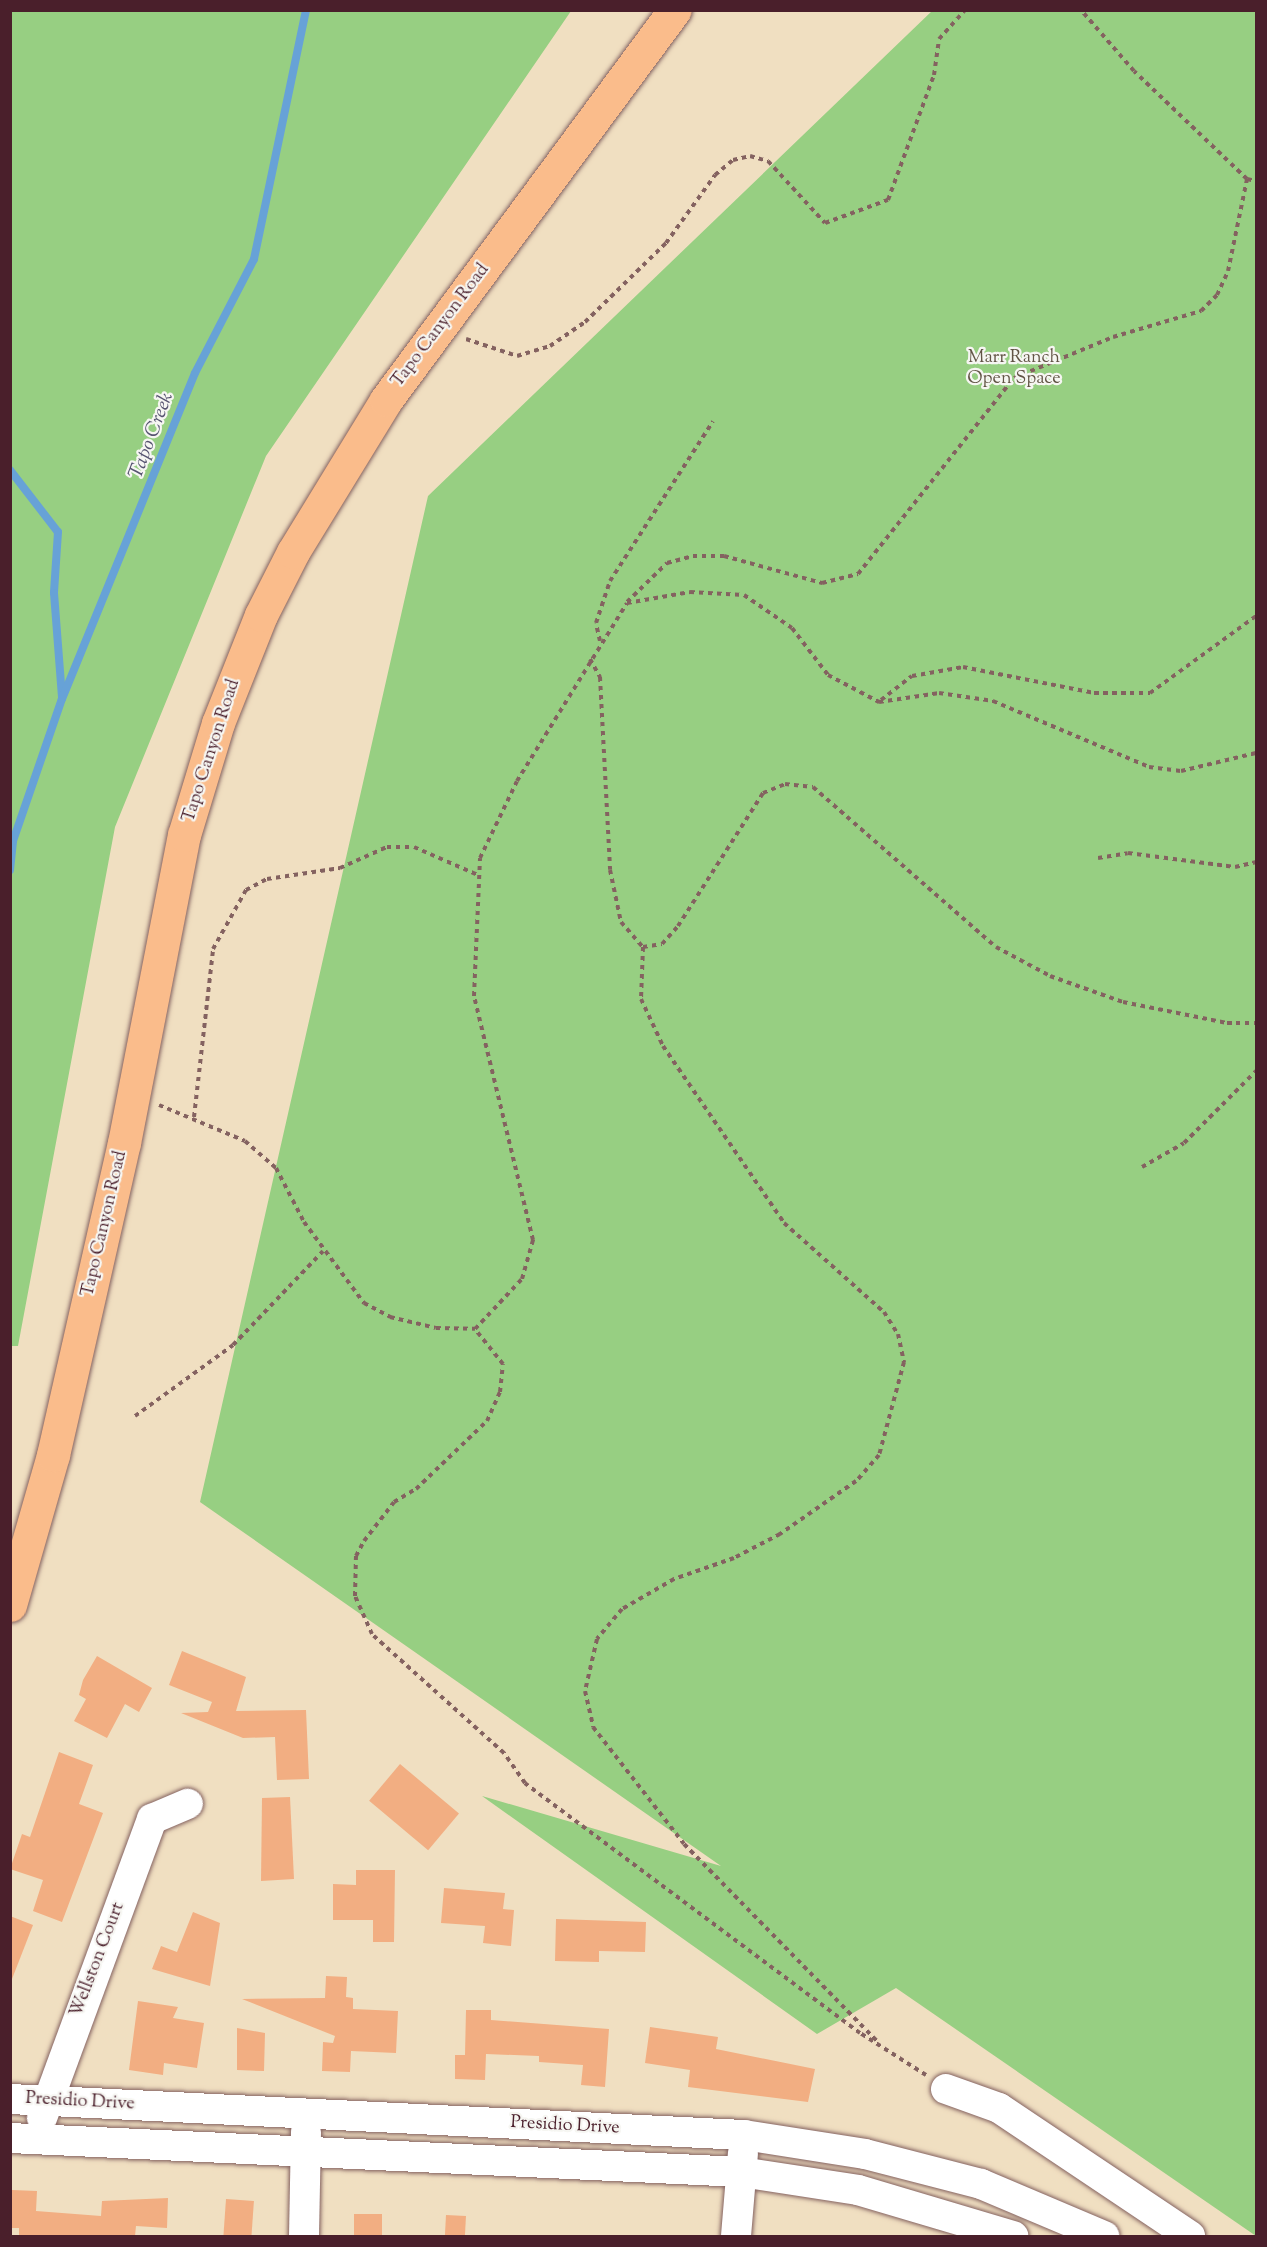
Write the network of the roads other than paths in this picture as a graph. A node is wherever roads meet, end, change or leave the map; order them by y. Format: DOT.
graph roads {
  1 [pos="675,10"];
  2 [pos="10,1605"];
  3 [pos="188,1804"];
  4 [pos="946,2089"];
  5 [pos="10,2099"];
  6 [pos="45,2101"];
  7 [pos="307,2114"];
  8 [pos="744,2135"];
  9 [pos="25,2138"];
  10 [pos="306,2151"];
  11 [pos="741,2172"];
  12 [pos="304,2236"];
  13 [pos="736,2236"];
  14 [pos="1013,2236"];
  15 [pos="1104,2236"];
  16 [pos="1190,2236"];
  1 -- 2 [label="main road, Tapo Canyon Road"];
  3 -- 6 [label="street, Wellston Court"];
  4 -- 16 [label="street"];
  5 -- 6 [label="street, Presidio Drive"];
  6 -- 7 [label="street, Presidio Drive"];
  6 -- 9 [label="street, Wellston Court"];
  7 -- 8 [label="street, Presidio Drive"];
  7 -- 10 [label="street"];
  8 -- 11 [label="street"];
  8 -- 15 [label="street, Presidio Drive"];
  9 -- 10 [label="street, Presidio Drive"];
  10 -- 11 [label="street, Presidio Drive"];
  10 -- 12 [label="street"];
  11 -- 13 [label="street"];
  11 -- 14 [label="street, Presidio Drive"];
}
